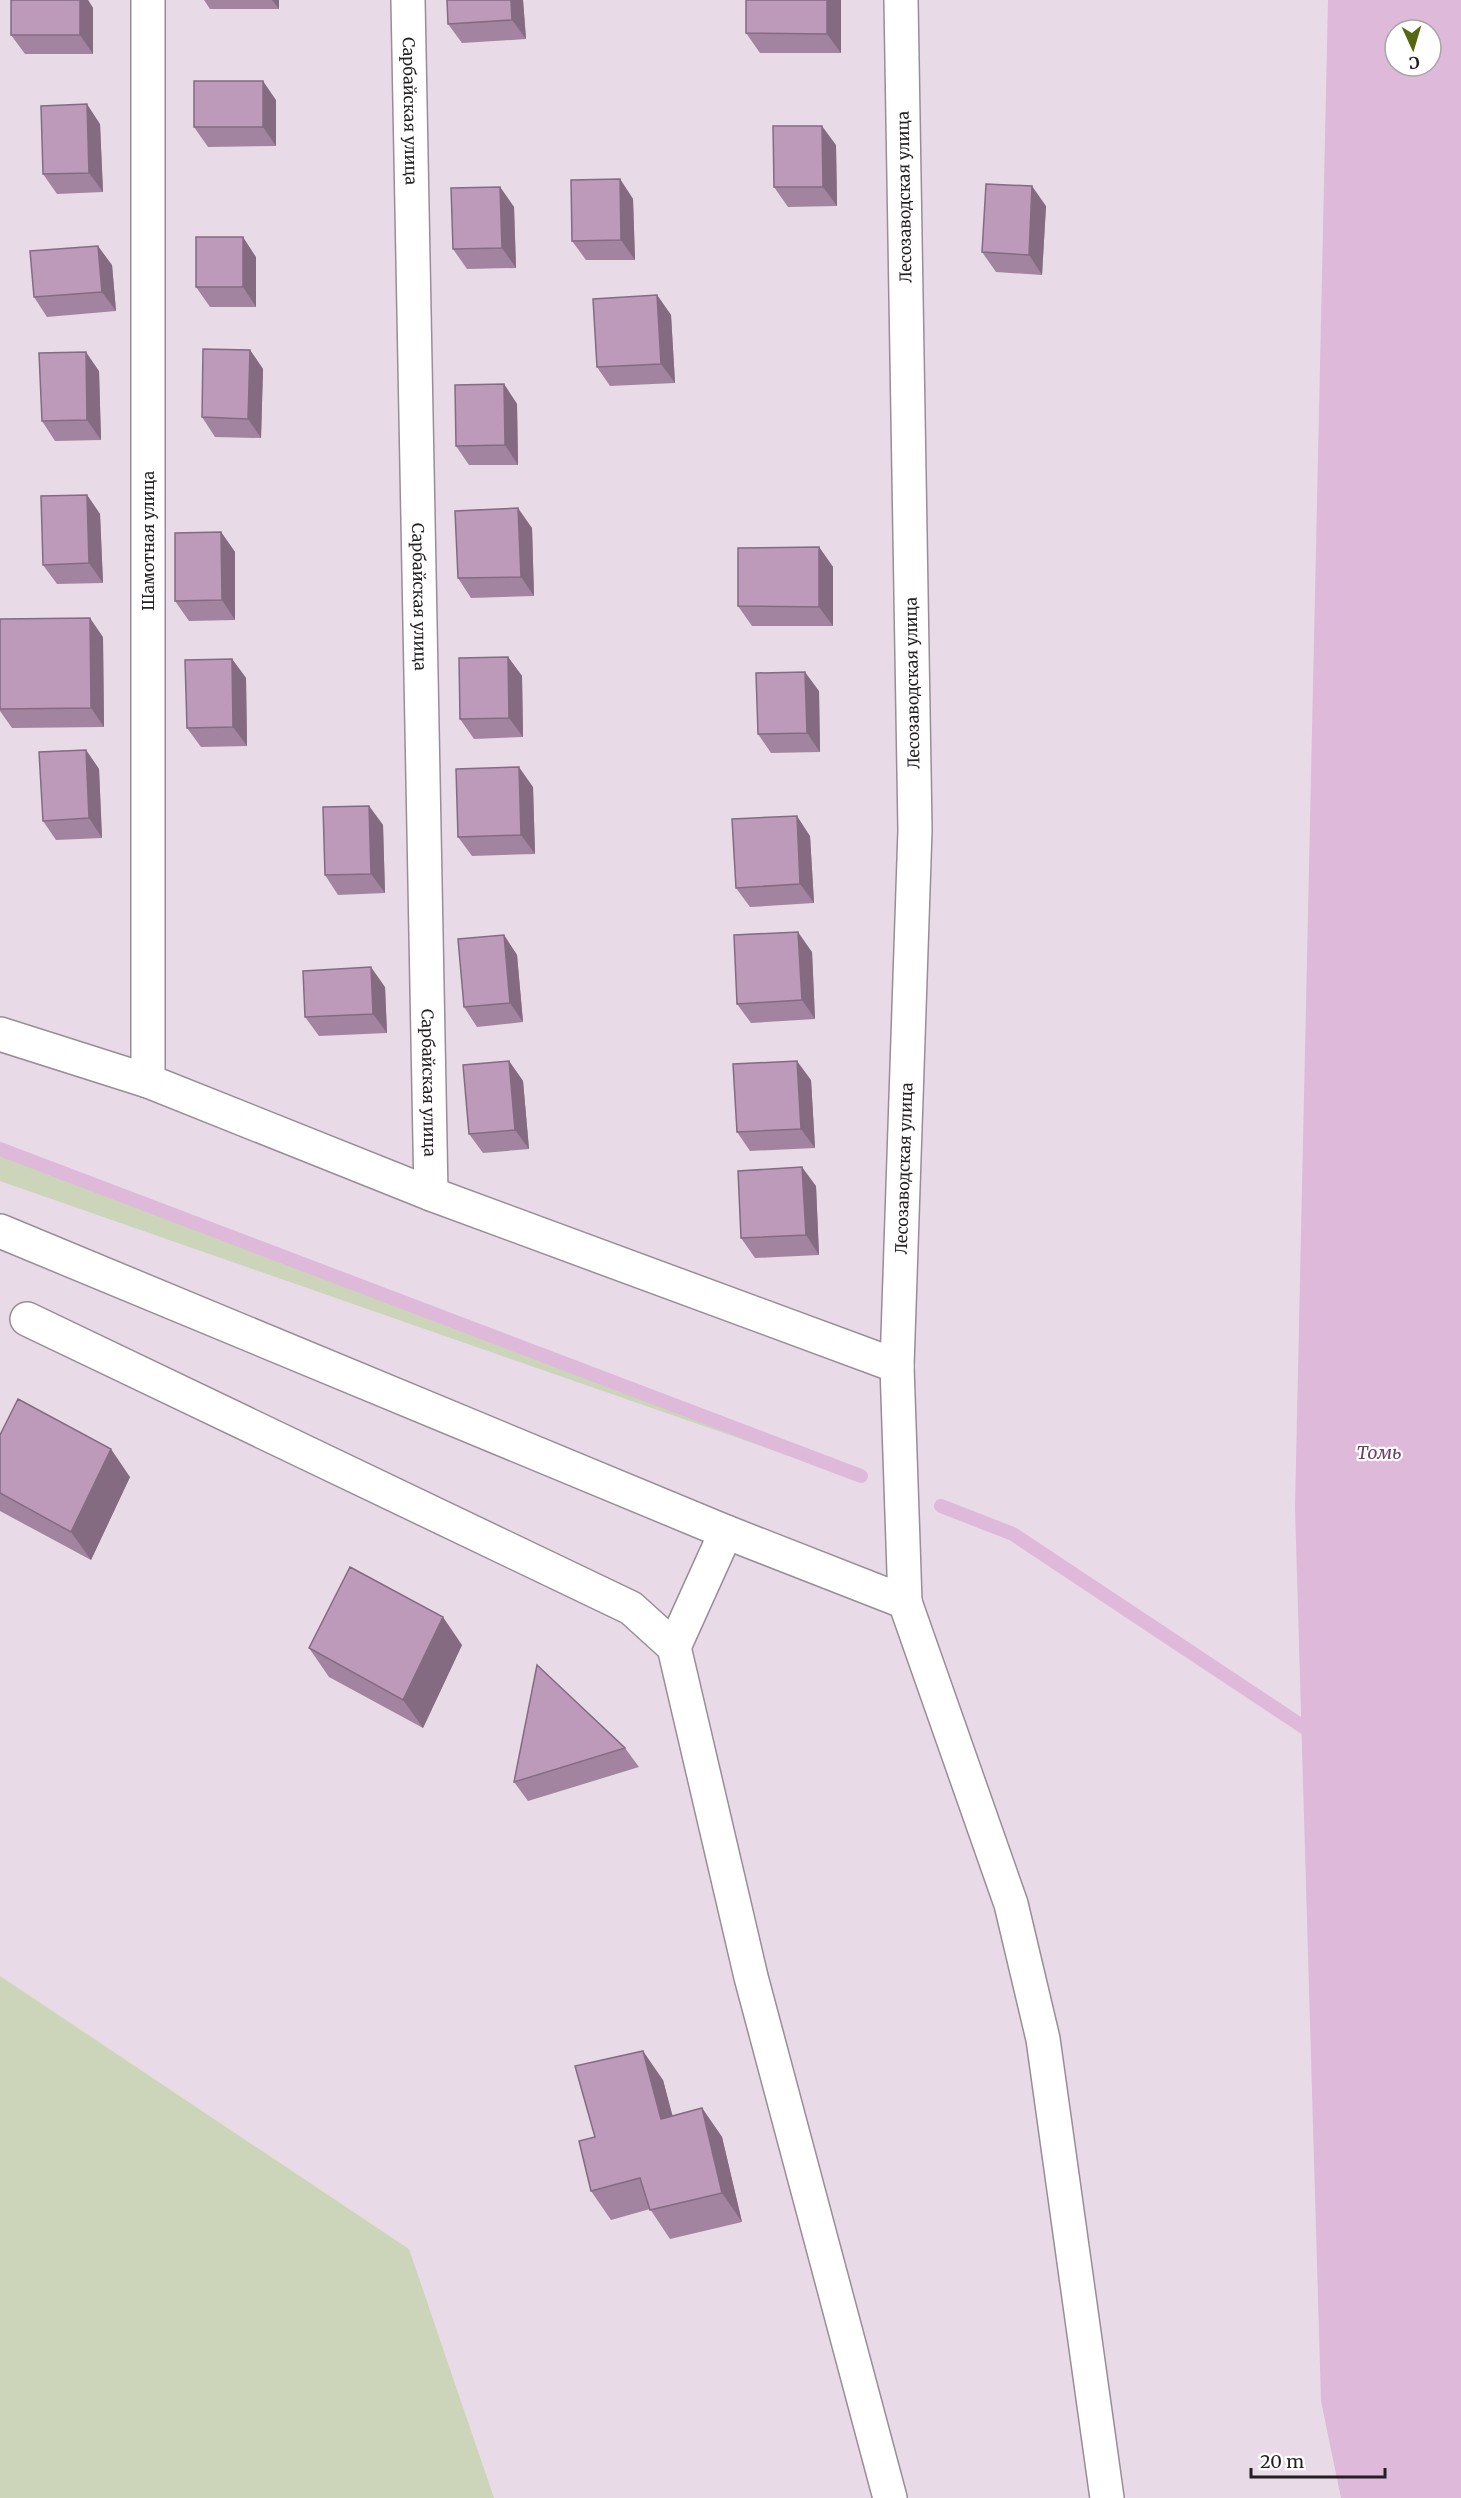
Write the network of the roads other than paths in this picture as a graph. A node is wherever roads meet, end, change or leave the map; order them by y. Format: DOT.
graph roads {
  1 [pos="148,0"];
  2 [pos="408,0"];
  3 [pos="901,0"];
  4 [pos="0,1034"];
  5 [pos="148,1081"];
  6 [pos="431,1194"];
  7 [pos="0,1231"];
  8 [pos="27,1319"];
  9 [pos="897,1366"];
  10 [pos="726,1532"];
  11 [pos="904,1602"];
  12 [pos="674,1647"];
  13 [pos="890,2498"];
  14 [pos="1107,2498"];
  1 -- 5 [label="street, Шамотная улица"];
  2 -- 6 [label="street, Сарбайская улица"];
  3 -- 9 [label="street, Лесозаводская улица"];
  4 -- 5 [label="street"];
  5 -- 6 [label="street"];
  6 -- 9 [label="street"];
  7 -- 10 [label="street"];
  8 -- 12 [label="street"];
  9 -- 11 [label="street, Лесозаводская улица"];
  10 -- 11 [label="street"];
  10 -- 12 [label="street"];
  11 -- 14 [label="street, Лесозаводская улица"];
  12 -- 13 [label="street"];
}
